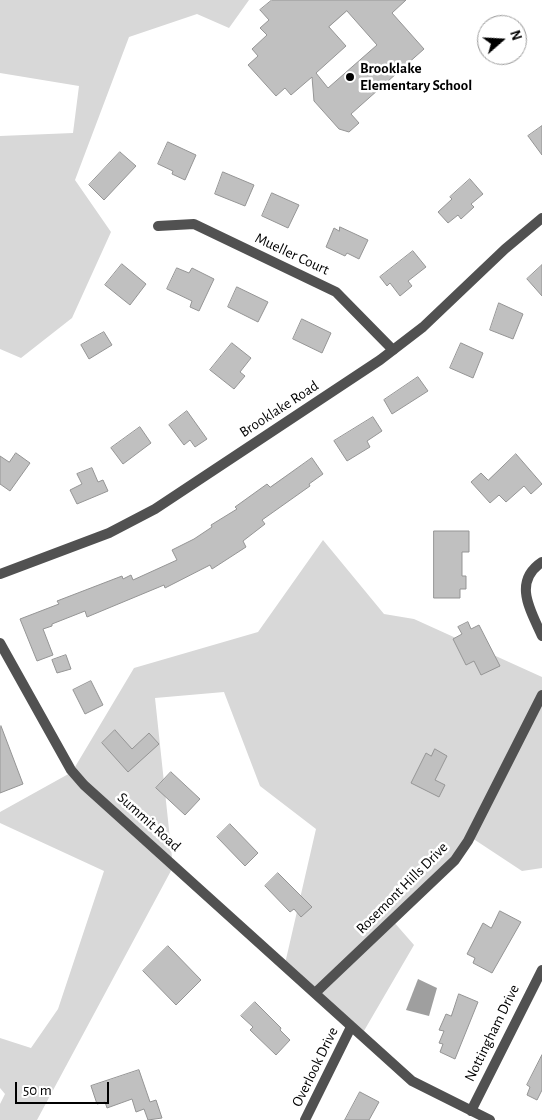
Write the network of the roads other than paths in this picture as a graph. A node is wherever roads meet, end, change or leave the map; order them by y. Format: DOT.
graph roads {
  1 [pos="542,218"];
  2 [pos="158,226"];
  3 [pos="394,350"];
  4 [pos="542,562"];
  5 [pos="0,574"];
  6 [pos="542,636"];
  7 [pos="0,643"];
  8 [pos="542,695"];
  9 [pos="542,970"];
  10 [pos="315,993"];
  11 [pos="351,1026"];
  12 [pos="471,1111"];
  13 [pos="305,1120"];
  14 [pos="490,1120"];
  1 -- 3 [label="street, Brooklake Road"];
  2 -- 3 [label="street, Mueller Court"];
  3 -- 5 [label="street, Brooklake Road"];
  4 -- 6 [label="street"];
  7 -- 10 [label="street, Summit Road"];
  8 -- 10 [label="street, Rosemont Hills Drive"];
  9 -- 12 [label="street, Nottingham Drive"];
  10 -- 11 [label="street"];
  11 -- 12 [label="street"];
  11 -- 13 [label="street, Overlook Drive"];
  12 -- 14 [label="street"];
}
